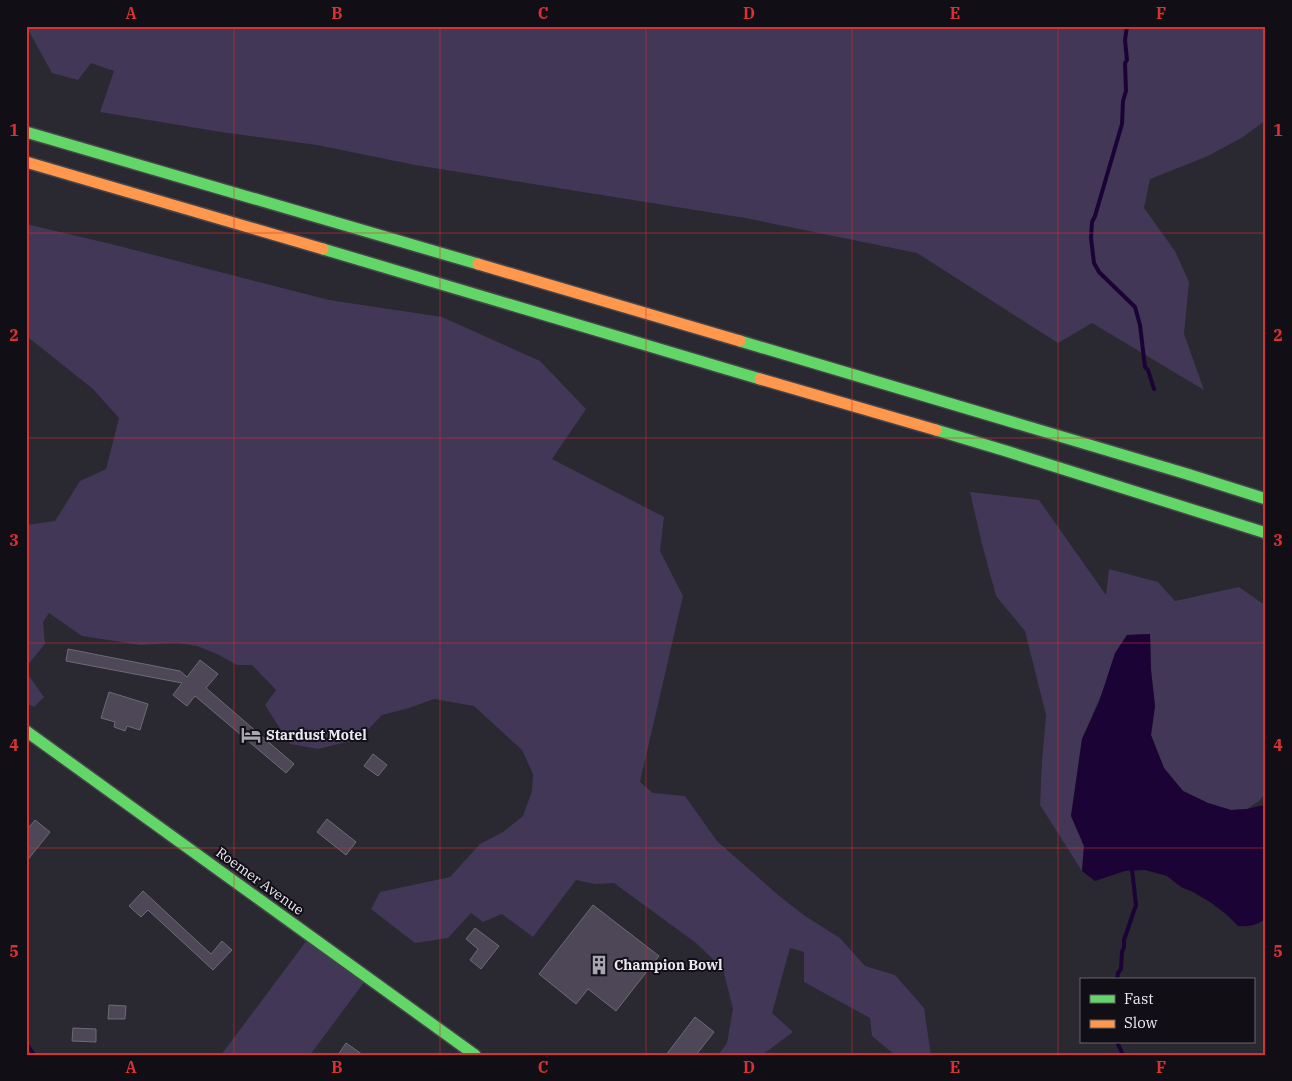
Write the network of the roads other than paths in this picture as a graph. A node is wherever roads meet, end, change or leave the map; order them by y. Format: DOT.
graph roads {
  1 [pos="26,132"];
  2 [pos="26,162"];
  3 [pos="1266,499"];
  4 [pos="1266,532"];
  5 [pos="26,731"];
  6 [pos="476,1055"];
  1 -- 3 [label="main road"];
  2 -- 4 [label="main road"];
  5 -- 6 [label="main road, Roemer Avenue"];
}
